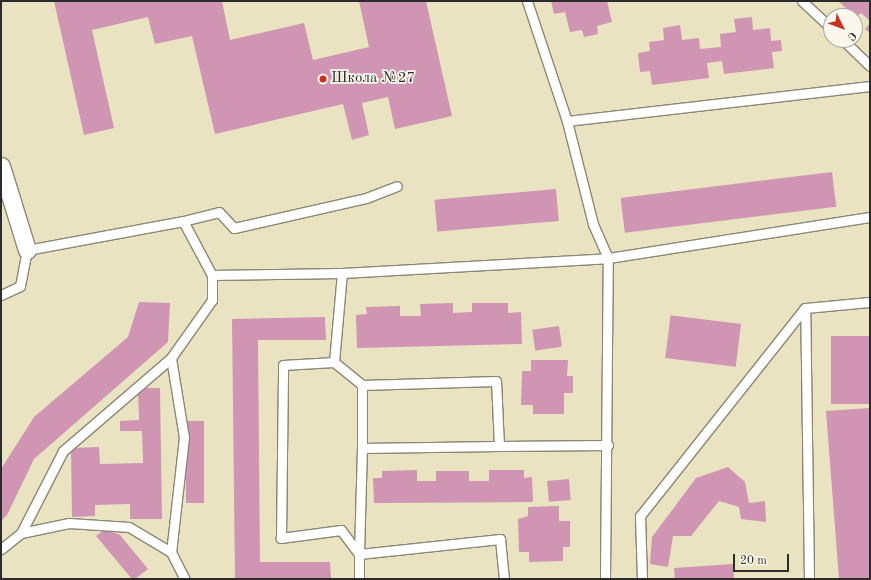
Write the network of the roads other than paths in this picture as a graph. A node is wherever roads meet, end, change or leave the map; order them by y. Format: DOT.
graph roads {
  1 [pos="527,1"];
  2 [pos="802,1"];
  3 [pos="823,21"];
  4 [pos="851,48"];
  5 [pos="870,66"];
  6 [pos="870,86"];
  7 [pos="567,121"];
  8 [pos="1,166"];
  9 [pos="397,186"];
  10 [pos="870,217"];
  11 [pos="183,221"];
  12 [pos="27,250"];
  13 [pos="608,258"];
  14 [pos="342,273"];
  15 [pos="212,275"];
  16 [pos="1,295"];
  17 [pos="870,302"];
  18 [pos="805,308"];
  19 [pos="171,358"];
  20 [pos="334,362"];
  21 [pos="362,385"];
  22 [pos="608,444"];
  23 [pos="499,446"];
  24 [pos="362,448"];
  25 [pos="21,533"];
  26 [pos="1,549"];
  27 [pos="171,552"];
  28 [pos="359,554"];
  29 [pos="185,579"];
  30 [pos="359,579"];
  31 [pos="504,579"];
  32 [pos="605,579"];
  33 [pos="642,579"];
  34 [pos="809,579"];
  1 -- 7 [label="lane"];
  2 -- 3 [label="lane"];
  4 -- 5 [label="lane"];
  6 -- 7 [label="lane"];
  7 -- 13 [label="lane"];
  8 -- 12 [label="street"];
  9 -- 11 [label="lane"];
  10 -- 13 [label="lane"];
  11 -- 12 [label="lane"];
  11 -- 15 [label="lane"];
  12 -- 16 [label="lane"];
  13 -- 14 [label="lane"];
  13 -- 22 [label="lane"];
  14 -- 15 [label="lane"];
  14 -- 20 [label="lane"];
  15 -- 19 [label="lane"];
  17 -- 18 [label="lane"];
  18 -- 33 [label="lane"];
  18 -- 34 [label="lane"];
  19 -- 25 [label="lane"];
  19 -- 27 [label="lane"];
  20 -- 21 [label="lane"];
  20 -- 28 [label="lane"];
  21 -- 23 [label="lane"];
  21 -- 24 [label="lane"];
  22 -- 23 [label="lane"];
  22 -- 32 [label="lane"];
  23 -- 24 [label="lane"];
  24 -- 28 [label="lane"];
  25 -- 26 [label="lane"];
  25 -- 27 [label="lane"];
  27 -- 29 [label="lane"];
  28 -- 30 [label="lane"];
  28 -- 31 [label="lane"];
}
